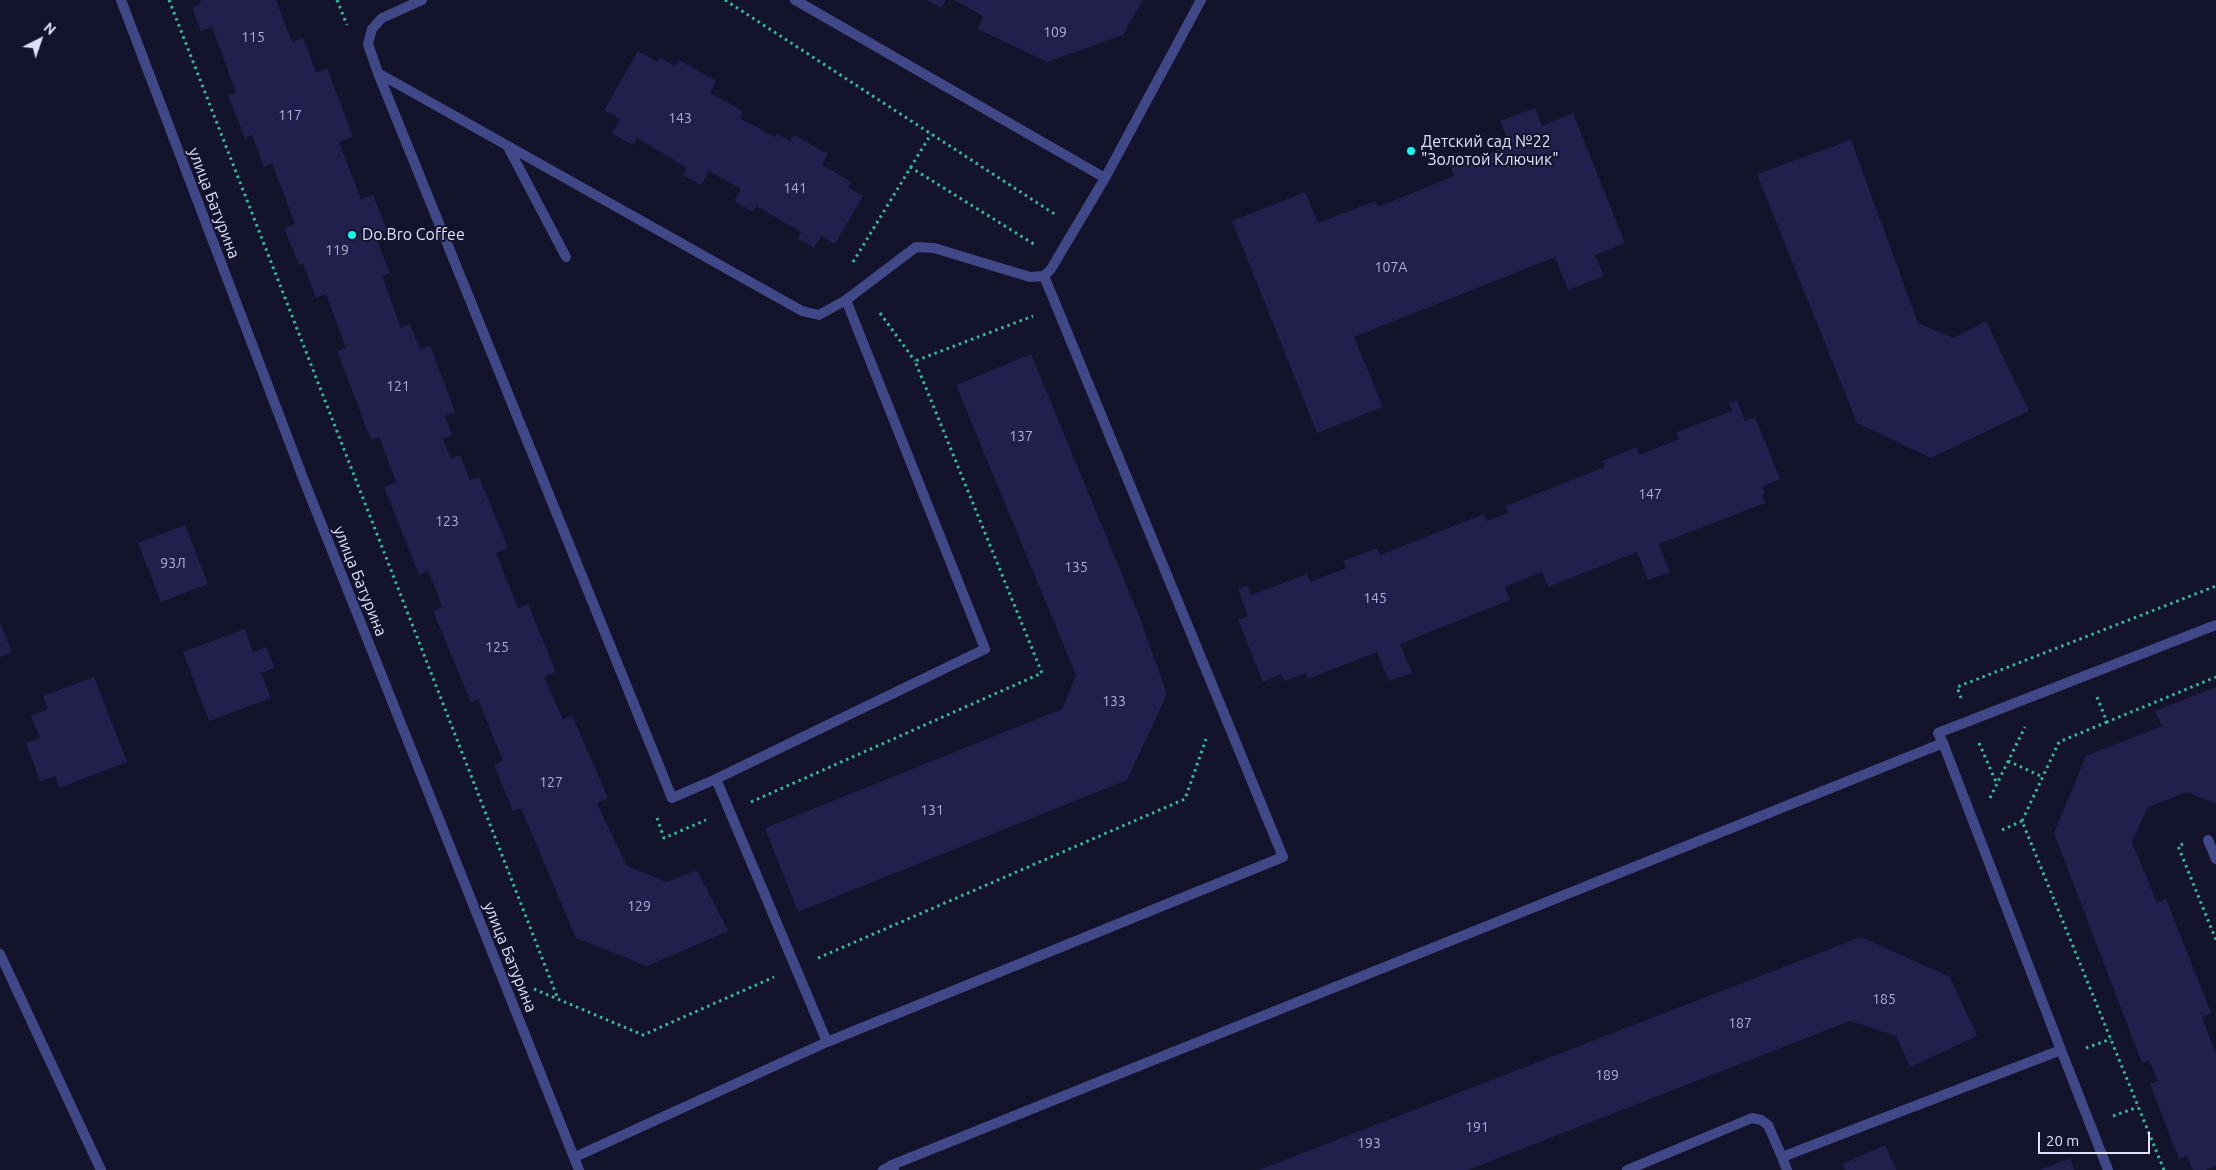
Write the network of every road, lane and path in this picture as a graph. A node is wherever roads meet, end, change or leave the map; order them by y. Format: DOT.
graph roads {
  1 [pos="121,0"];
  2 [pos="169,0"];
  3 [pos="422,0"];
  4 [pos="725,0"];
  5 [pos="795,0"];
  6 [pos="1201,0"];
  7 [pos="378,74"];
  8 [pos="507,146"];
  9 [pos="910,167"];
  10 [pos="1105,178"];
  11 [pos="1076,227"];
  12 [pos="1044,250"];
  13 [pos="566,257"];
  14 [pos="1044,276"];
  15 [pos="846,300"];
  16 [pos="1057,307"];
  17 [pos="2216,625"];
  18 [pos="2216,677"];
  19 [pos="2105,693"];
  20 [pos="2096,696"];
  21 [pos="2088,700"];
  22 [pos="1219,701"];
  23 [pos="2107,722"];
  24 [pos="2027,723"];
  25 [pos="1943,743"];
  26 [pos="2008,761"];
  27 [pos="2043,777"];
  28 [pos="716,779"];
  29 [pos="1988,801"];
  30 [pos="744,805"];
  31 [pos="2022,821"];
  32 [pos="2000,831"];
  33 [pos="2208,840"];
  34 [pos="2216,859"];
  35 [pos="0,954"];
  36 [pos="796,968"];
  37 [pos="501,975"];
  38 [pos="558,999"];
  39 [pos="2111,1039"];
  40 [pos="827,1042"];
  41 [pos="2086,1048"];
  42 [pos="2061,1050"];
  43 [pos="2138,1106"];
  44 [pos="2113,1116"];
  45 [pos="575,1157"];
  46 [pos="1782,1157"];
  47 [pos="890,1168"];
  48 [pos="101,1170"];
  49 [pos="579,1170"];
  50 [pos="1627,1170"];
  51 [pos="1787,1170"];
  52 [pos="2108,1170"];
  53 [pos="2164,1170"];
  1 -- 37 [label="street, улица Батурина"];
  2 -- 38 [label="path"];
  3 -- 7 [label="street"];
  4 -- 11 [label="path"];
  5 -- 10 [label="street"];
  6 -- 10 [label="street"];
  7 -- 8 [label="street"];
  7 -- 28 [label="street"];
  8 -- 13 [label="street"];
  8 -- 15 [label="street"];
  9 -- 12 [label="path"];
  10 -- 11 [label="street"];
  11 -- 14 [label="street"];
  14 -- 15 [label="street"];
  14 -- 16 [label="street"];
  15 -- 28 [label="street"];
  16 -- 22 [label="street"];
  16 -- 30 [label="path"];
  17 -- 25 [label="street"];
  18 -- 23 [label="path"];
  19 -- 20 [label="path"];
  20 -- 21 [label="path"];
  20 -- 23 [label="path"];
  22 -- 36 [label="path"];
  22 -- 40 [label="street"];
  23 -- 27 [label="path"];
  24 -- 26 [label="path"];
  25 -- 42 [label="street"];
  25 -- 47 [label="street"];
  26 -- 27 [label="path"];
  26 -- 29 [label="path"];
  27 -- 31 [label="path"];
  28 -- 36 [label="street"];
  31 -- 32 [label="path"];
  31 -- 39 [label="path"];
  33 -- 34 [label="street"];
  35 -- 48 [label="street"];
  36 -- 38 [label="path"];
  36 -- 40 [label="street"];
  37 -- 38 [label="path"];
  37 -- 45 [label="street, улица Батурина"];
  39 -- 41 [label="path"];
  39 -- 43 [label="path"];
  40 -- 45 [label="street"];
  42 -- 46 [label="street"];
  42 -- 52 [label="street"];
  43 -- 44 [label="path"];
  43 -- 53 [label="path"];
  45 -- 49 [label="street, улица Батурина"];
  46 -- 50 [label="street"];
  46 -- 51 [label="street"];
}
